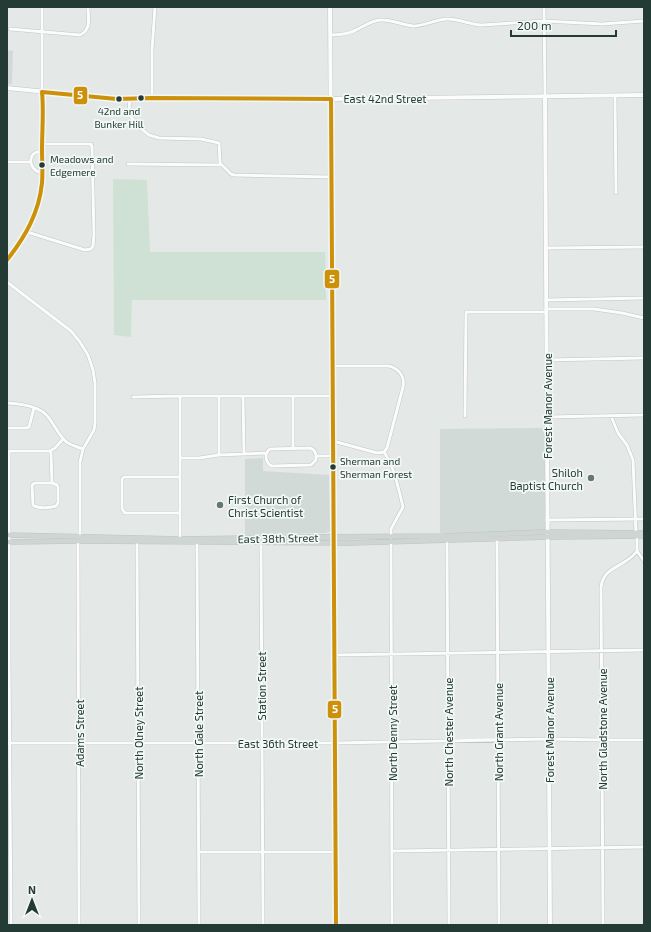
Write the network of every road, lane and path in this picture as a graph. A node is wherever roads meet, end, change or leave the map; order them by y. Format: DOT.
graph roads {
  1 [pos="42,7"];
  2 [pos="88,7"];
  3 [pos="155,7"];
  4 [pos="330,7"];
  5 [pos="544,7"];
  6 [pos="644,20"];
  7 [pos="544,21"];
  8 [pos="10,29"];
  9 [pos="42,32"];
  10 [pos="330,35"];
  11 [pos="7,88"];
  12 [pos="42,92"];
  13 [pos="644,95"];
  14 [pos="616,96"];
  15 [pos="545,97"];
  16 [pos="152,98"];
  17 [pos="130,99"];
  18 [pos="331,99"];
  19 [pos="42,144"];
  20 [pos="42,152"];
  21 [pos="7,162"];
  22 [pos="30,162"];
  23 [pos="128,164"];
  24 [pos="221,165"];
  25 [pos="42,173"];
  26 [pos="331,177"];
  27 [pos="616,193"];
  28 [pos="27,232"];
  29 [pos="644,247"];
  30 [pos="546,248"];
  31 [pos="7,260"];
  32 [pos="7,282"];
  33 [pos="644,298"];
  34 [pos="546,300"];
  35 [pos="546,311"];
  36 [pos="644,318"];
  37 [pos="644,358"];
  38 [pos="546,360"];
  39 [pos="332,366"];
  40 [pos="180,396"];
  41 [pos="219,396"];
  42 [pos="243,396"];
  43 [pos="293,396"];
  44 [pos="332,396"];
  45 [pos="133,397"];
  46 [pos="7,403"];
  47 [pos="34,408"];
  48 [pos="465,416"];
  49 [pos="611,416"];
  50 [pos="644,416"];
  51 [pos="547,417"];
  52 [pos="7,428"];
  53 [pos="64,439"];
  54 [pos="333,441"];
  55 [pos="293,448"];
  56 [pos="83,449"];
  57 [pos="8,451"];
  58 [pos="50,451"];
  59 [pos="384,452"];
  60 [pos="244,454"];
  61 [pos="266,454"];
  62 [pos="219,455"];
  63 [pos="316,456"];
  64 [pos="333,456"];
  65 [pos="180,458"];
  66 [pos="8,476"];
  67 [pos="180,477"];
  68 [pos="52,484"];
  69 [pos="180,513"];
  70 [pos="644,518"];
  71 [pos="636,519"];
  72 [pos="547,520"];
  73 [pos="547,532"];
  74 [pos="644,532"];
  75 [pos="8,534"];
  76 [pos="637,534"];
  77 [pos="80,536"];
  78 [pos="644,536"];
  79 [pos="547,537"];
  80 [pos="180,538"];
  81 [pos="391,539"];
  82 [pos="497,539"];
  83 [pos="334,540"];
  84 [pos="447,540"];
  85 [pos="8,542"];
  86 [pos="78,542"];
  87 [pos="137,542"];
  88 [pos="197,542"];
  89 [pos="261,542"];
  90 [pos="637,551"];
  91 [pos="644,561"];
  92 [pos="602,650"];
  93 [pos="644,650"];
  94 [pos="548,651"];
  95 [pos="448,652"];
  96 [pos="498,652"];
  97 [pos="391,654"];
  98 [pos="8,655"];
  99 [pos="334,655"];
  100 [pos="498,739"];
  101 [pos="549,739"];
  102 [pos="448,740"];
  103 [pos="602,740"];
  104 [pos="644,740"];
  105 [pos="334,742"];
  106 [pos="392,742"];
  107 [pos="9,743"];
  108 [pos="78,743"];
  109 [pos="139,743"];
  110 [pos="198,743"];
  111 [pos="262,743"];
  112 [pos="644,847"];
  113 [pos="549,848"];
  114 [pos="602,848"];
  115 [pos="448,850"];
  116 [pos="498,850"];
  117 [pos="392,851"];
  118 [pos="199,852"];
  119 [pos="262,852"];
  120 [pos="335,852"];
  121 [pos="9,853"];
  122 [pos="11,925"];
  123 [pos="79,925"];
  124 [pos="139,925"];
  125 [pos="199,925"];
  126 [pos="263,925"];
  127 [pos="336,925"];
  128 [pos="392,925"];
  129 [pos="449,925"];
  130 [pos="499,925"];
  131 [pos="550,925"];
  132 [pos="602,925"];
  1 -- 9 [label="street"];
  2 -- 9 [label="street"];
  3 -- 16 [label="street"];
  4 -- 10 [label="street"];
  5 -- 7 [label="street, Forest Manor Avenue"];
  6 -- 7 [label="street"];
  7 -- 10 [label="street"];
  7 -- 15 [label="street, Forest Manor Avenue"];
  8 -- 9 [label="street"];
  9 -- 12 [label="street"];
  10 -- 18 [label="street"];
  11 -- 12 [label="street, East 42nd Street"];
  12 -- 17 [label="street, East 42nd Street"];
  12 -- 19 [label="street"];
  13 -- 14 [label="street, East 42nd Street"];
  14 -- 15 [label="street, East 42nd Street"];
  14 -- 27 [label="street"];
  15 -- 18 [label="street, East 42nd Street"];
  15 -- 30 [label="street, Forest Manor Avenue"];
  16 -- 17 [label="street, East 42nd Street"];
  16 -- 18 [label="street, East 42nd Street"];
  17 -- 24 [label="street"];
  18 -- 26 [label="street"];
  19 -- 20 [label="street"];
  19 -- 28 [label="street"];
  20 -- 22 [label="street"];
  20 -- 25 [label="street"];
  21 -- 22 [label="street"];
  22 -- 25 [label="street"];
  23 -- 24 [label="street"];
  24 -- 26 [label="street"];
  25 -- 28 [label="street"];
  26 -- 39 [label="street"];
  28 -- 31 [label="street"];
  29 -- 30 [label="street"];
  30 -- 34 [label="street, Forest Manor Avenue"];
  32 -- 56 [label="street"];
  33 -- 34 [label="street"];
  34 -- 35 [label="street, Forest Manor Avenue"];
  35 -- 36 [label="street"];
  35 -- 38 [label="street, Forest Manor Avenue"];
  35 -- 48 [label="street"];
  37 -- 38 [label="street"];
  38 -- 51 [label="street, Forest Manor Avenue"];
  39 -- 44 [label="street"];
  39 -- 59 [label="street"];
  40 -- 41 [label="street"];
  40 -- 45 [label="street"];
  40 -- 65 [label="street"];
  41 -- 42 [label="street"];
  41 -- 62 [label="street"];
  42 -- 43 [label="street"];
  42 -- 60 [label="street"];
  43 -- 44 [label="street"];
  43 -- 55 [label="street"];
  44 -- 54 [label="street"];
  46 -- 47 [label="street"];
  47 -- 52 [label="street"];
  47 -- 53 [label="street"];
  49 -- 50 [label="street"];
  49 -- 51 [label="street"];
  49 -- 71 [label="street"];
  51 -- 72 [label="street, Forest Manor Avenue"];
  53 -- 56 [label="street"];
  53 -- 58 [label="street"];
  54 -- 59 [label="street"];
  54 -- 64 [label="street"];
  55 -- 61 [label="street"];
  55 -- 63 [label="street"];
  56 -- 77 [label="street"];
  57 -- 58 [label="street"];
  57 -- 66 [label="street"];
  58 -- 68 [label="street"];
  59 -- 81 [label="street, North Denny Street"];
  60 -- 61 [label="street"];
  60 -- 62 [label="street"];
  61 -- 63 [label="street"];
  62 -- 65 [label="street"];
  63 -- 64 [label="street"];
  64 -- 83 [label="street"];
  65 -- 67 [label="street"];
  66 -- 75 [label="street"];
  67 -- 69 [label="street"];
  67 -- 69 [label="street"];
  68 -- 68 [label="street"];
  69 -- 80 [label="street"];
  70 -- 71 [label="street"];
  71 -- 72 [label="street"];
  71 -- 76 [label="street"];
  72 -- 73 [label="street, Forest Manor Avenue"];
  73 -- 76 [label="main road, East 38th Street"];
  73 -- 79 [label="street, Forest Manor Avenue"];
  73 -- 81 [label="main road, East 38th Street"];
  74 -- 76 [label="main road, East 38th Street"];
  75 -- 77 [label="main road, East 38th Street"];
  75 -- 85 [label="street"];
  76 -- 78 [label="main road, East 38th Street"];
  76 -- 79 [label="main road, East 38th Street"];
  76 -- 90 [label="street"];
  77 -- 80 [label="main road, East 38th Street"];
  79 -- 82 [label="main road, East 38th Street"];
  79 -- 94 [label="street, Forest Manor Avenue"];
  80 -- 83 [label="main road, East 38th Street"];
  81 -- 83 [label="main road, East 38th Street"];
  81 -- 84 [label="main road, East 38th Street"];
  81 -- 97 [label="street, North Denny Street"];
  82 -- 84 [label="main road, East 38th Street"];
  82 -- 96 [label="street, North Grant Avenue"];
  83 -- 89 [label="main road, East 38th Street"];
  83 -- 99 [label="street"];
  84 -- 95 [label="street, North Chester Avenue"];
  85 -- 86 [label="main road, East 38th Street"];
  85 -- 98 [label="street"];
  86 -- 87 [label="main road, East 38th Street"];
  86 -- 108 [label="street, Adams Street"];
  87 -- 88 [label="main road, East 38th Street"];
  87 -- 109 [label="street, North Olney Street"];
  88 -- 89 [label="main road, East 38th Street"];
  88 -- 110 [label="street, North Gale Street"];
  89 -- 111 [label="street, Station Street"];
  90 -- 91 [label="street"];
  90 -- 92 [label="street, North Gladstone Avenue"];
  92 -- 93 [label="street"];
  92 -- 94 [label="street"];
  92 -- 103 [label="street, North Gladstone Avenue"];
  94 -- 96 [label="street"];
  94 -- 101 [label="street, Forest Manor Avenue"];
  95 -- 96 [label="street"];
  95 -- 97 [label="street"];
  95 -- 102 [label="street, North Chester Avenue"];
  96 -- 100 [label="street, North Grant Avenue"];
  97 -- 99 [label="street"];
  97 -- 106 [label="street, North Denny Street"];
  98 -- 107 [label="street"];
  99 -- 105 [label="street"];
  100 -- 101 [label="street, East 36th Street"];
  100 -- 102 [label="street, East 36th Street"];
  100 -- 116 [label="street, North Grant Avenue"];
  101 -- 103 [label="street, East 36th Street"];
  101 -- 113 [label="street, Forest Manor Avenue"];
  102 -- 106 [label="street, East 36th Street"];
  102 -- 115 [label="street, North Chester Avenue"];
  103 -- 104 [label="street, East 36th Street"];
  103 -- 114 [label="street, North Gladstone Avenue"];
  105 -- 106 [label="street, East 36th Street"];
  105 -- 111 [label="street, East 36th Street"];
  105 -- 120 [label="street"];
  106 -- 117 [label="street, North Denny Street"];
  107 -- 108 [label="street, East 36th Street"];
  107 -- 121 [label="street"];
  108 -- 109 [label="street, East 36th Street"];
  108 -- 123 [label="street, Adams Street"];
  109 -- 110 [label="street, East 36th Street"];
  109 -- 124 [label="street, North Olney Street"];
  110 -- 111 [label="street, East 36th Street"];
  110 -- 118 [label="street, North Gale Street"];
  111 -- 119 [label="street, Station Street"];
  112 -- 114 [label="street"];
  113 -- 114 [label="street"];
  113 -- 116 [label="street"];
  113 -- 131 [label="street, Forest Manor Avenue"];
  114 -- 132 [label="street, North Gladstone Avenue"];
  115 -- 116 [label="street"];
  115 -- 117 [label="street"];
  115 -- 129 [label="street, North Chester Avenue"];
  116 -- 130 [label="street, North Grant Avenue"];
  117 -- 128 [label="street, North Denny Street"];
  118 -- 119 [label="street"];
  118 -- 125 [label="street, North Gale Street"];
  119 -- 120 [label="street"];
  119 -- 126 [label="street, Station Street"];
  120 -- 127 [label="street"];
  121 -- 122 [label="street"];
}
